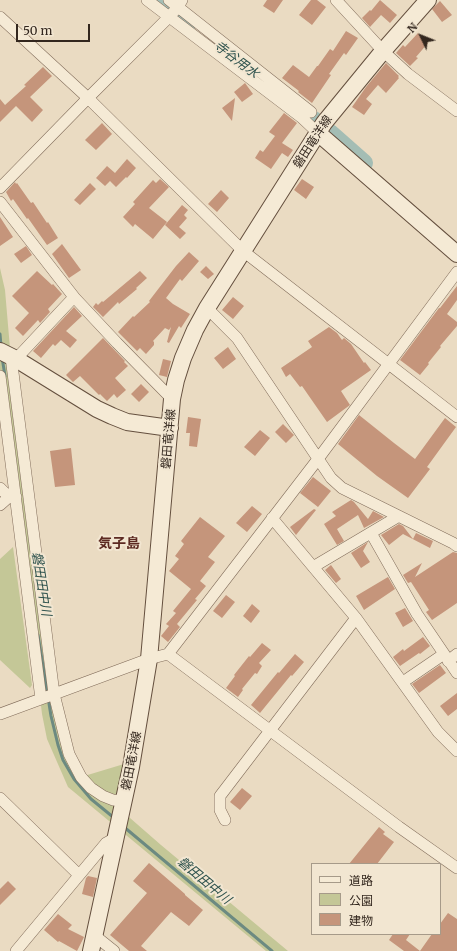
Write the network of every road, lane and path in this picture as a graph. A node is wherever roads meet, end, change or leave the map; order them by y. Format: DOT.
graph roads {
  1 [pos="147,0"];
  2 [pos="169,0"];
  3 [pos="336,0"];
  4 [pos="428,0"];
  5 [pos="180,4"];
  6 [pos="169,17"];
  7 [pos="0,18"];
  8 [pos="383,51"];
  9 [pos="88,98"];
  10 [pos="457,110"];
  11 [pos="311,112"];
  12 [pos="318,133"];
  13 [pos="0,188"];
  14 [pos="0,202"];
  15 [pos="243,251"];
  16 [pos="457,254"];
  17 [pos="457,272"];
  18 [pos="74,297"];
  19 [pos="207,308"];
  20 [pos="9,356"];
  21 [pos="388,364"];
  22 [pos="0,376"];
  23 [pos="172,399"];
  24 [pos="457,417"];
  25 [pos="170,428"];
  26 [pos="318,459"];
  27 [pos="0,488"];
  28 [pos="12,497"];
  29 [pos="0,505"];
  30 [pos="399,516"];
  31 [pos="272,518"];
  32 [pos="371,533"];
  33 [pos="456,542"];
  34 [pos="313,567"];
  35 [pos="356,618"];
  36 [pos="168,654"];
  37 [pos="450,656"];
  38 [pos="149,659"];
  39 [pos="457,673"];
  40 [pos="403,682"];
  41 [pos="54,694"];
  42 [pos="41,698"];
  43 [pos="0,714"];
  44 [pos="269,730"];
  45 [pos="457,751"];
  46 [pos="0,798"];
  47 [pos="124,801"];
  48 [pos="225,820"];
  49 [pos="115,838"];
  50 [pos="457,868"];
  51 [pos="79,875"];
  52 [pos="94,935"];
  53 [pos="16,951"];
  54 [pos="91,951"];
  55 [pos="114,951"];
  1 -- 6 [label="street"];
  2 -- 5 [label="street"];
  3 -- 8 [label="street"];
  4 -- 8 [label="main road, 磐田竜洋線"];
  5 -- 6 [label="street"];
  5 -- 11 [label="street"];
  6 -- 9 [label="street"];
  6 -- 12 [label="street"];
  7 -- 9 [label="street"];
  8 -- 10 [label="street"];
  8 -- 12 [label="main road, 磐田竜洋線"];
  9 -- 13 [label="street"];
  9 -- 15 [label="street"];
  12 -- 15 [label="main road, 磐田竜洋線"];
  12 -- 16 [label="main road"];
  14 -- 18 [label="street"];
  15 -- 19 [label="main road, 磐田竜洋線"];
  15 -- 21 [label="street"];
  17 -- 21 [label="street"];
  18 -- 20 [label="street"];
  18 -- 23 [label="street"];
  19 -- 23 [label="main road, 磐田竜洋線"];
  19 -- 26 [label="street"];
  20 -- 25 [label="main road"];
  20 -- 41 [label="street"];
  21 -- 24 [label="street"];
  21 -- 26 [label="street"];
  22 -- 28 [label="street"];
  23 -- 25 [label="main road, 磐田竜洋線"];
  25 -- 38 [label="main road, 磐田竜洋線"];
  26 -- 30 [label="street"];
  26 -- 31 [label="street"];
  27 -- 28 [label="street"];
  28 -- 29 [label="street"];
  28 -- 42 [label="street"];
  30 -- 32 [label="street"];
  30 -- 33 [label="street"];
  31 -- 34 [label="street"];
  31 -- 36 [label="street"];
  32 -- 34 [label="street"];
  32 -- 37 [label="street"];
  34 -- 35 [label="street"];
  35 -- 40 [label="street"];
  35 -- 44 [label="street"];
  36 -- 38 [label="street"];
  36 -- 44 [label="street"];
  37 -- 39 [label="street"];
  37 -- 40 [label="street"];
  38 -- 41 [label="street"];
  38 -- 47 [label="main road, 磐田竜洋線"];
  40 -- 45 [label="street"];
  41 -- 42 [label="street"];
  41 -- 47 [label="street"];
  42 -- 43 [label="street"];
  44 -- 48 [label="street"];
  44 -- 50 [label="street"];
  46 -- 51 [label="street"];
  47 -- 49 [label="main road, 磐田竜洋線"];
  49 -- 51 [label="street"];
  49 -- 52 [label="main road, 磐田竜洋線"];
  51 -- 53 [label="street"];
  52 -- 54 [label="main road, 磐田竜洋線"];
  52 -- 55 [label="street"];
}
